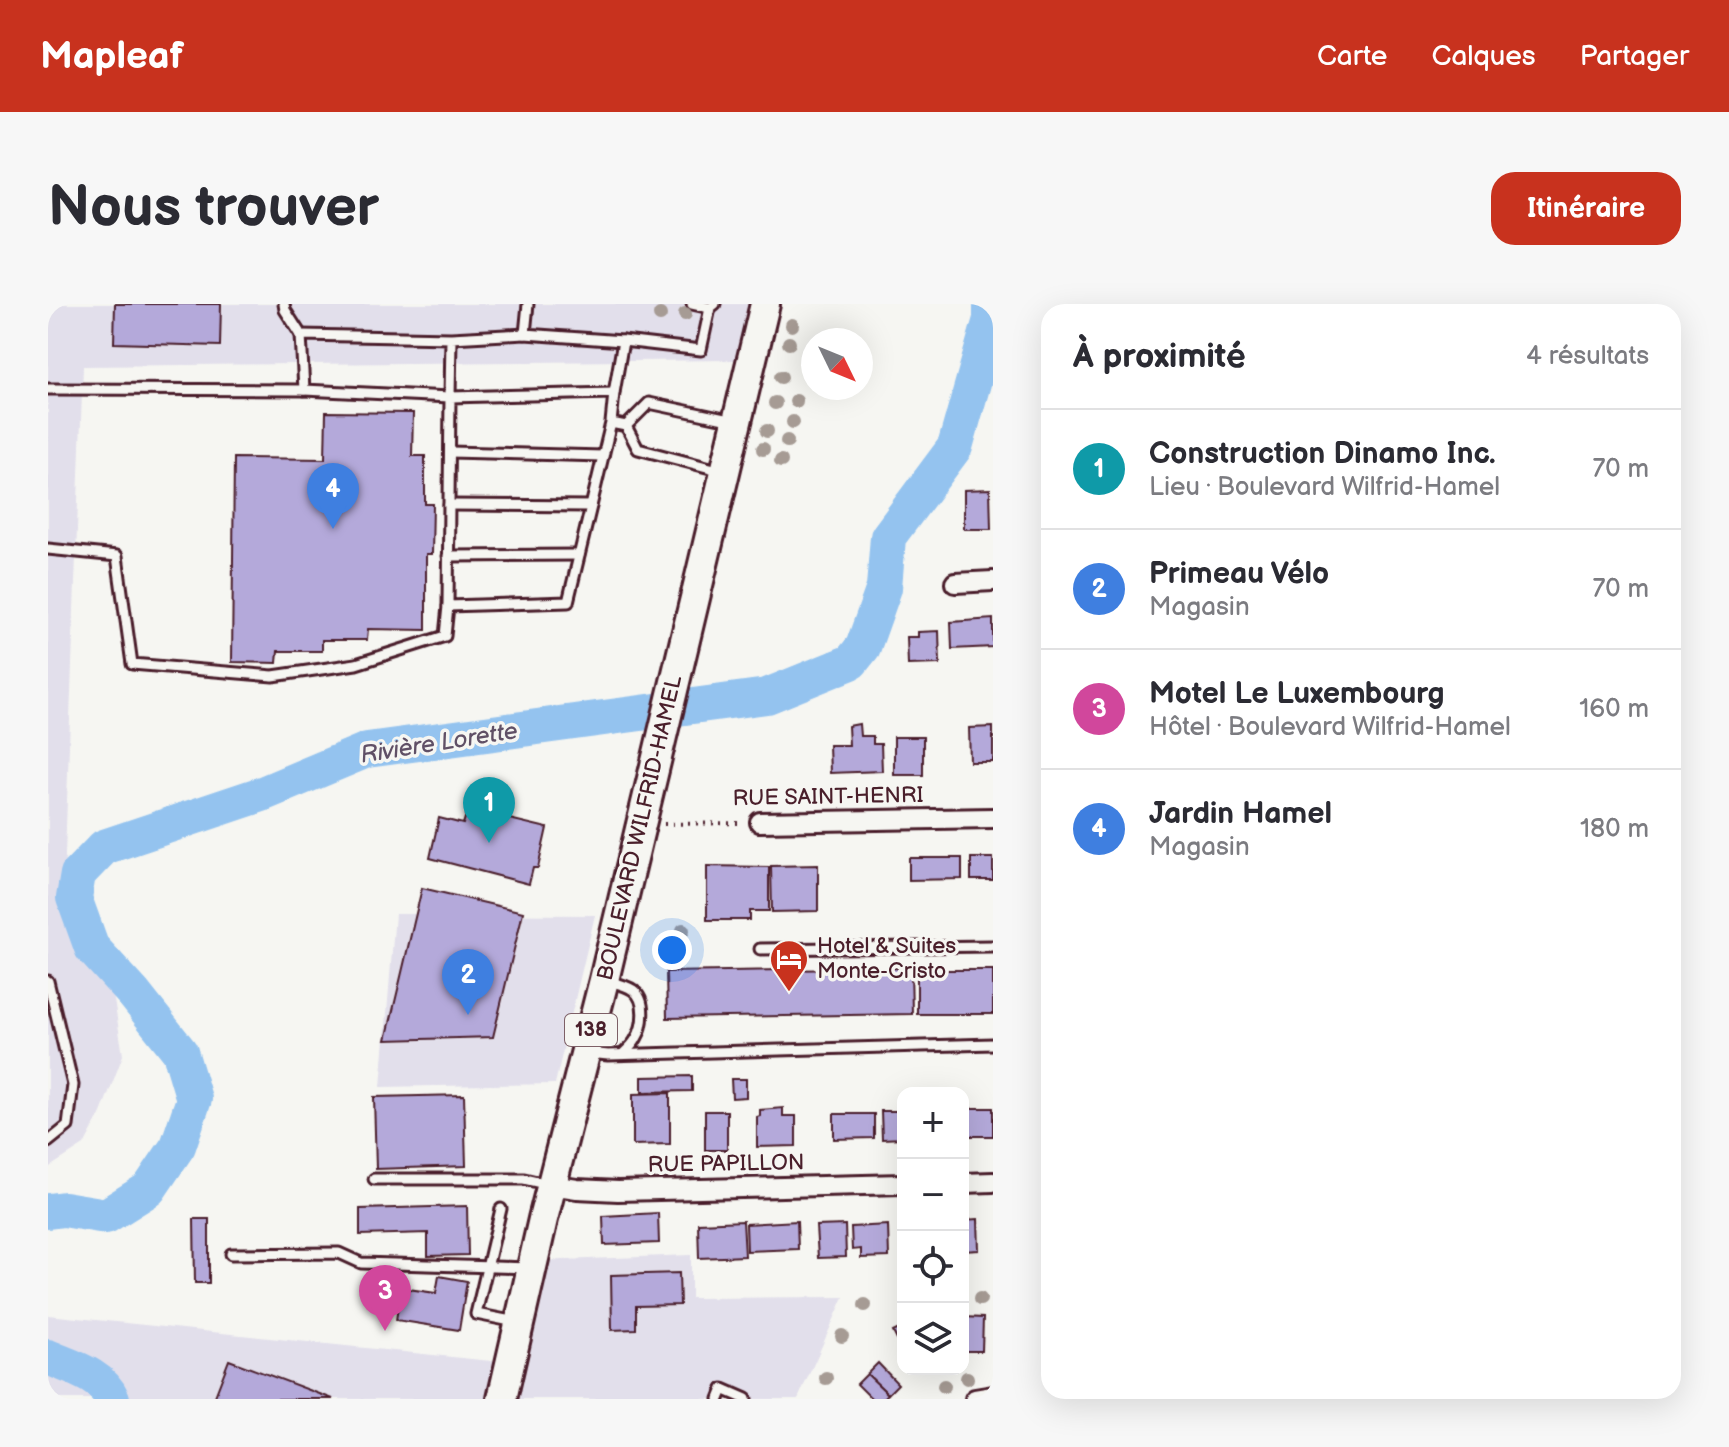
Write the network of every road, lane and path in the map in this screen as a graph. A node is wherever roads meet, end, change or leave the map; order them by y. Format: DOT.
graph roads {
  1 [pos="284,304"];
  2 [pos="528,304"];
  3 [pos="692,304"];
  4 [pos="765,304"];
  5 [pos="712,306"];
  6 [pos="525,334"];
  7 [pos="301,335"];
  8 [pos="451,338"];
  9 [pos="623,341"];
  10 [pos="48,389"];
  11 [pos="304,390"];
  12 [pos="614,393"];
  13 [pos="450,397"];
  14 [pos="737,421"];
  15 [pos="611,423"];
  16 [pos="626,426"];
  17 [pos="450,452"];
  18 [pos="603,456"];
  19 [pos="725,472"];
  20 [pos="449,505"];
  21 [pos="591,506"];
  22 [pos="48,549"];
  23 [pos="579,555"];
  24 [pos="448,556"];
  25 [pos="993,581"];
  26 [pos="955,583"];
  27 [pos="448,606"];
  28 [pos="993,818"];
  29 [pos="760,822"];
  30 [pos="664,824"];
  31 [pos="993,946"];
  32 [pos="760,949"];
  33 [pos="604,980"];
  34 [pos="48,981"];
  35 [pos="993,1044"];
  36 [pos="586,1052"];
  37 [pos="623,1054"];
  38 [pos="48,1142"];
  39 [pos="374,1179"];
  40 [pos="993,1182"];
  41 [pos="969,1183"];
  42 [pos="897,1184"];
  43 [pos="551,1185"];
  44 [pos="501,1209"];
  45 [pos="231,1254"];
  46 [pos="487,1267"];
  47 [pos="532,1268"];
  48 [pos="520,1323"];
  49 [pos="993,1396"];
  50 [pos="502,1399"];
  51 [pos="719,1399"];
  52 [pos="746,1399"];
  53 [pos="975,1399"];
  1 -- 7 [label="lane"];
  2 -- 6 [label="lane"];
  3 -- 5 [label="lane"];
  4 -- 14 [label="main road, BOULEVARD WILFRID-HAMEL / 138"];
  5 -- 9 [label="lane"];
  6 -- 8 [label="lane"];
  6 -- 9 [label="lane"];
  7 -- 8 [label="lane"];
  7 -- 11 [label="lane"];
  8 -- 13 [label="lane"];
  9 -- 12 [label="lane"];
  10 -- 11 [label="lane"];
  11 -- 13 [label="lane"];
  12 -- 13 [label="lane"];
  12 -- 15 [label="lane"];
  13 -- 17 [label="lane"];
  14 -- 16 [label="lane"];
  14 -- 19 [label="main road, BOULEVARD WILFRID-HAMEL / 138"];
  15 -- 16 [label="lane"];
  15 -- 18 [label="lane"];
  16 -- 19 [label="lane"];
  17 -- 18 [label="lane"];
  17 -- 20 [label="lane"];
  18 -- 21 [label="lane"];
  19 -- 33 [label="main road, BOULEVARD WILFRID-HAMEL / 138"];
  20 -- 21 [label="lane"];
  20 -- 24 [label="lane"];
  21 -- 23 [label="lane"];
  22 -- 27 [label="lane"];
  23 -- 24 [label="lane"];
  23 -- 27 [label="lane"];
  24 -- 27 [label="lane"];
  25 -- 26 [label="street"];
  28 -- 29 [label="street, RUE SAINT-HENRI"];
  29 -- 30 [label="path, RUE SAINT-HENRI"];
  31 -- 32 [label="lane"];
  33 -- 36 [label="main road, BOULEVARD WILFRID-HAMEL / 138"];
  33 -- 37 [label="lane"];
  34 -- 38 [label="lane"];
  35 -- 37 [label="lane"];
  36 -- 37 [label="lane"];
  36 -- 43 [label="main road, BOULEVARD WILFRID-HAMEL / 138"];
  39 -- 43 [label="lane"];
  40 -- 41 [label="street"];
  42 -- 43 [label="street, RUE PAPILLON"];
  43 -- 47 [label="main road, BOULEVARD WILFRID-HAMEL / 138"];
  44 -- 46 [label="lane"];
  45 -- 46 [label="lane"];
  46 -- 47 [label="lane"];
  46 -- 48 [label="lane"];
  47 -- 48 [label="main road, BOULEVARD WILFRID-HAMEL / 138"];
  48 -- 50 [label="main road, BOULEVARD WILFRID-HAMEL / 138"];
  49 -- 53 [label="street"];
  51 -- 52 [label="lane"];
}
